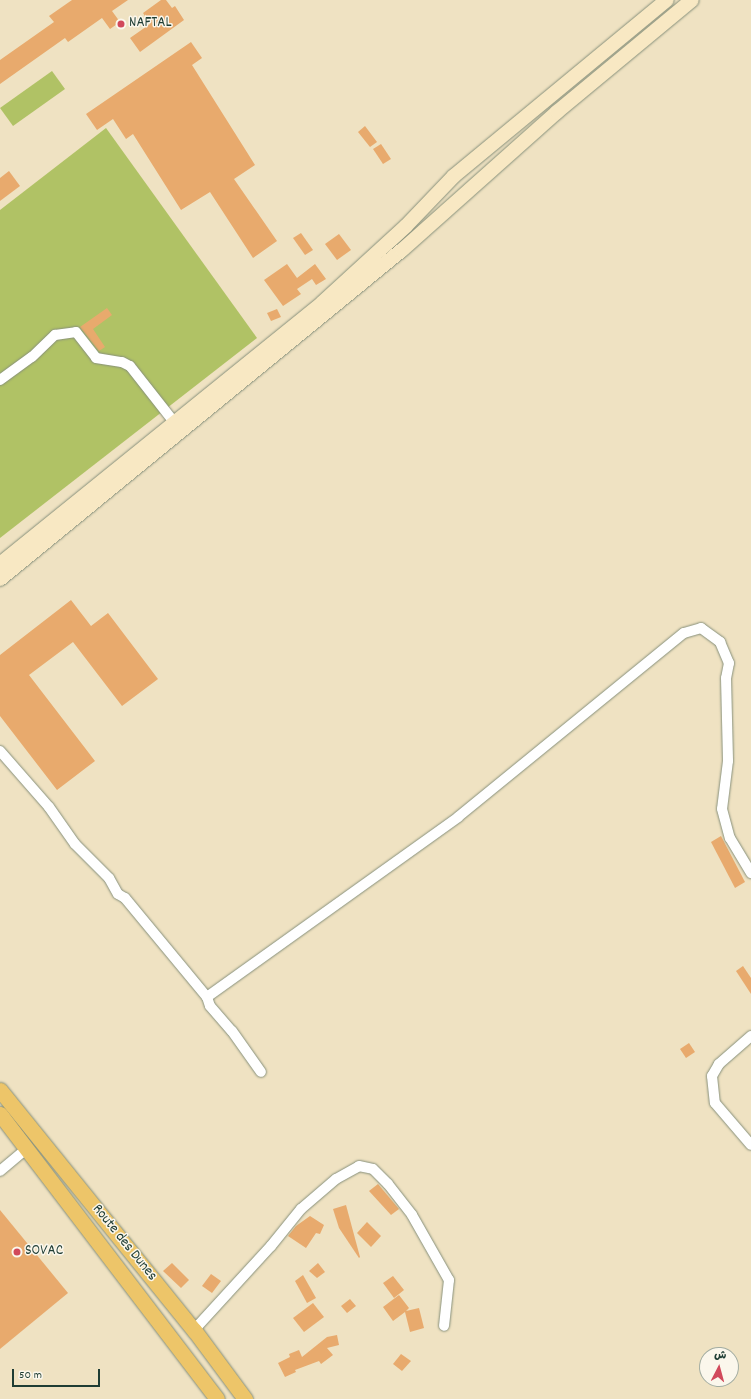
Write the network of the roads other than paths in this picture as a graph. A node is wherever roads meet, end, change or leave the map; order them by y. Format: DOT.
graph roads {
  1 [pos="667,0"];
  2 [pos="692,0"];
  3 [pos="0,380"];
  4 [pos="174,422"];
  5 [pos="0,564"];
  6 [pos="0,579"];
  7 [pos="0,751"];
  8 [pos="751,873"];
  9 [pos="208,997"];
  10 [pos="751,1036"];
  11 [pos="261,1072"];
  12 [pos="0,1090"];
  13 [pos="0,1114"];
  14 [pos="751,1145"];
  15 [pos="27,1148"];
  16 [pos="0,1171"];
  17 [pos="444,1326"];
  18 [pos="194,1330"];
  19 [pos="218,1399"];
  20 [pos="245,1399"];
  1 -- 4 [label="street"];
  2 -- 6 [label="street"];
  3 -- 4 [label="street"];
  4 -- 5 [label="street"];
  7 -- 9 [label="street"];
  8 -- 9 [label="street"];
  9 -- 11 [label="street"];
  10 -- 14 [label="street"];
  12 -- 18 [label="main road, Route des Dunes"];
  13 -- 15 [label="main road, Route des Dunes"];
  15 -- 16 [label="street"];
  15 -- 19 [label="main road, Route des Dunes"];
  17 -- 18 [label="street"];
  18 -- 20 [label="main road, Route des Dunes"];
}
